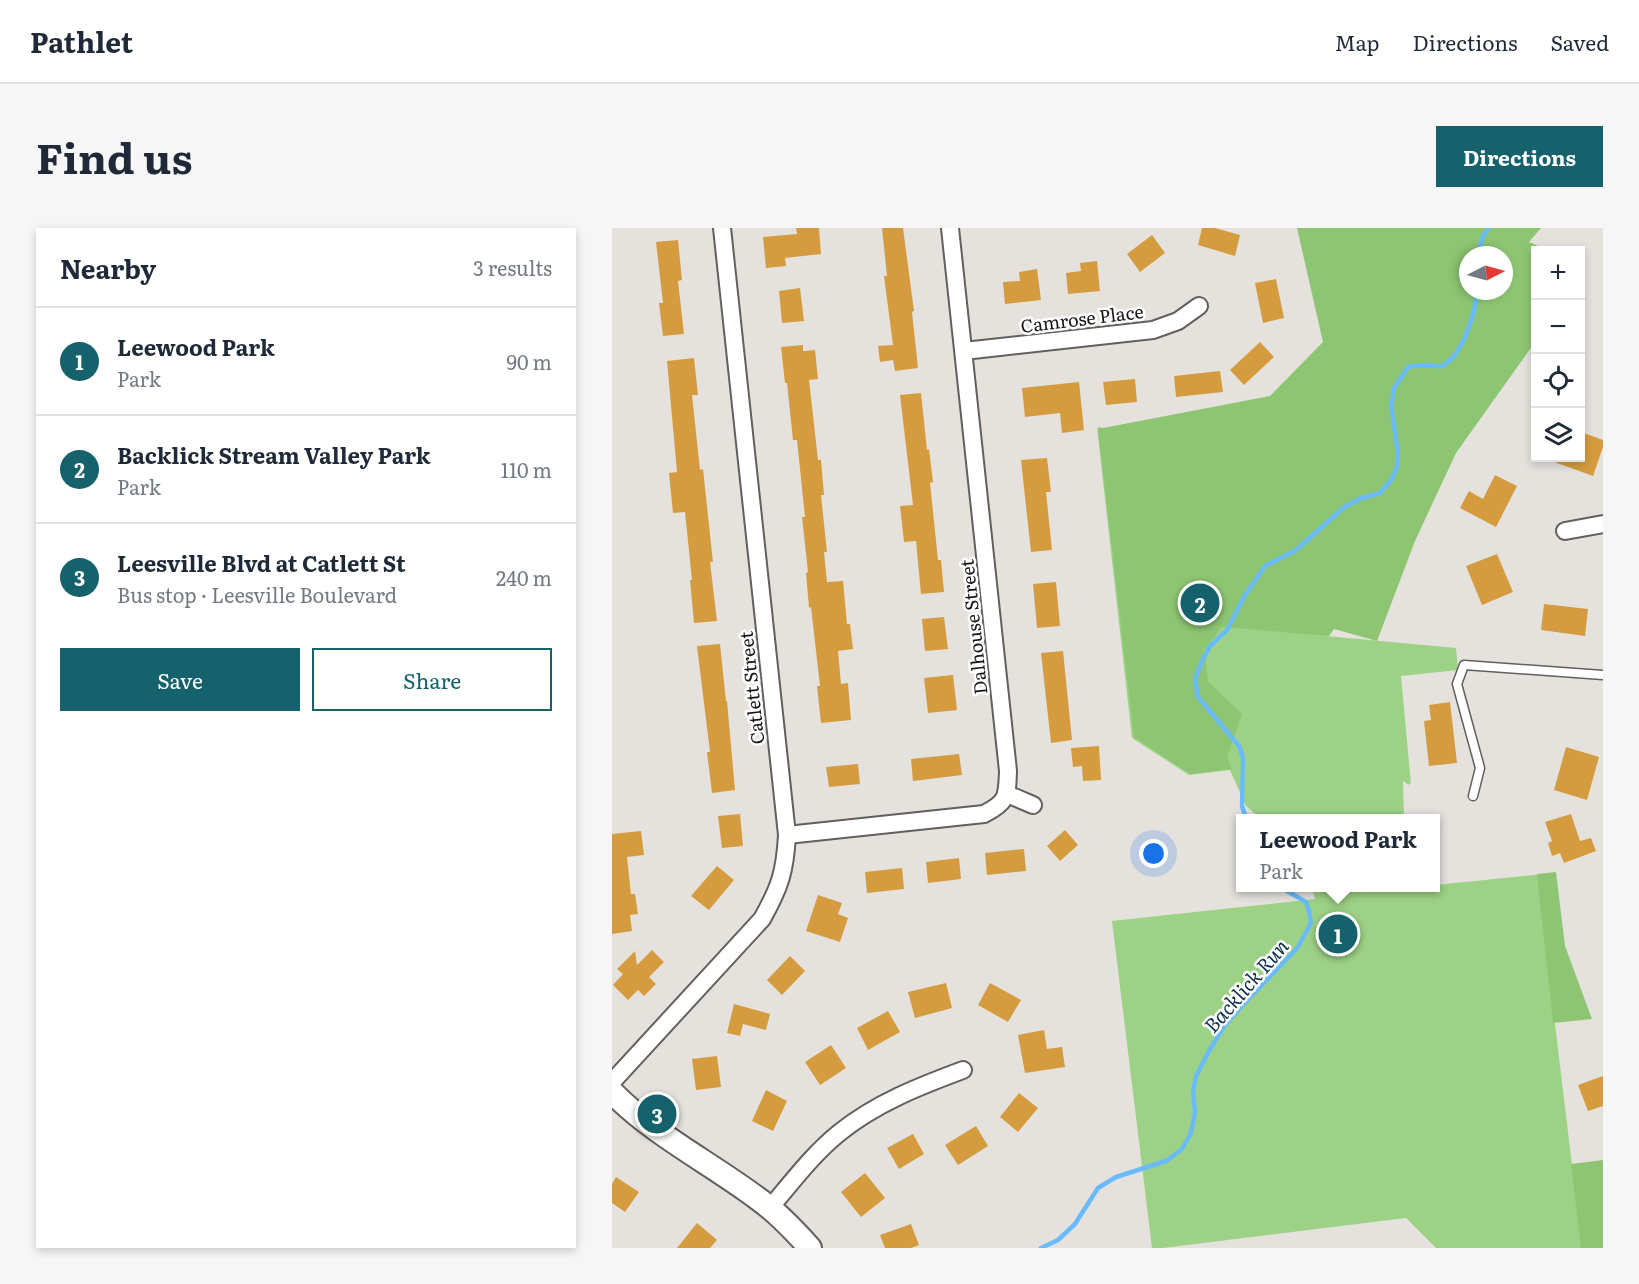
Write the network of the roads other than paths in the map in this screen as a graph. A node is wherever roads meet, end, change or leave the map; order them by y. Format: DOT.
graph roads {
  1 [pos="722,228"];
  2 [pos="950,228"];
  3 [pos="1199,306"];
  4 [pos="964,351"];
  5 [pos="1603,524"];
  6 [pos="1565,531"];
  7 [pos="1603,675"];
  8 [pos="1007,794"];
  9 [pos="1473,795"];
  10 [pos="1033,805"];
  11 [pos="787,835"];
  12 [pos="963,1070"];
  13 [pos="612,1082"];
  14 [pos="612,1092"];
  15 [pos="770,1208"];
  16 [pos="810,1248"];
  1 -- 11 [label="street, Catlett Street"];
  2 -- 4 [label="street, Dalhouse Street"];
  3 -- 4 [label="street, Camrose Place"];
  4 -- 8 [label="street, Dalhouse Street"];
  5 -- 6 [label="street"];
  7 -- 9 [label="lane"];
  8 -- 10 [label="street"];
  8 -- 11 [label="street"];
  11 -- 13 [label="street, Catlett Street"];
  12 -- 15 [label="street"];
  14 -- 15 [label="street"];
  15 -- 16 [label="street"];
}
